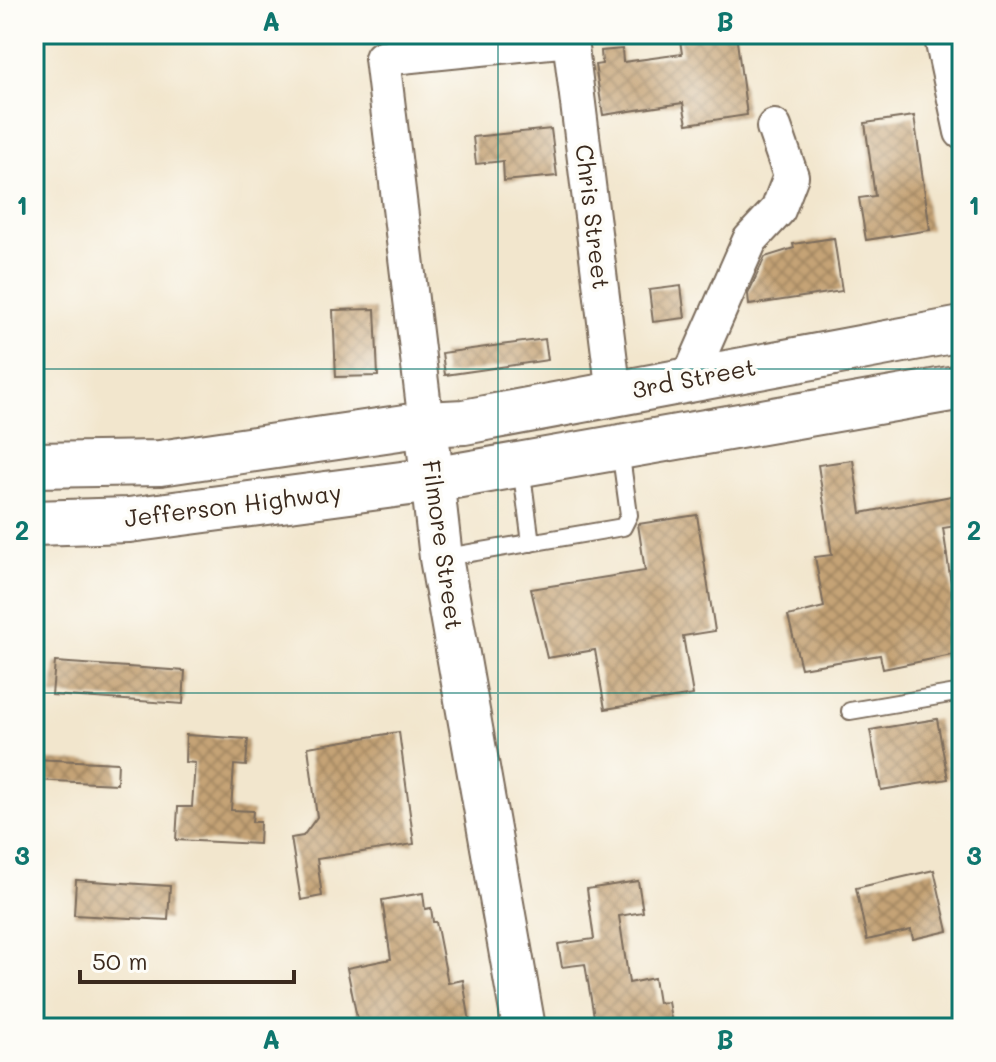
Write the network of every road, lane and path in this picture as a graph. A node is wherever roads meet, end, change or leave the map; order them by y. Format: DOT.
graph roads {
  1 [pos="941,34"];
  2 [pos="382,58"];
  3 [pos="774,127"];
  4 [pos="962,132"];
  5 [pos="962,329"];
  6 [pos="688,381"];
  7 [pos="962,387"];
  8 [pos="614,394"];
  9 [pos="426,424"];
  10 [pos="619,447"];
  11 [pos="521,464"];
  12 [pos="34,465"];
  13 [pos="432,480"];
  14 [pos="34,523"];
  15 [pos="531,543"];
  16 [pos="441,558"];
  17 [pos="962,692"];
  18 [pos="850,711"];
  19 [pos="524,1028"];
  1 -- 4 [label="street"];
  2 -- 8 [label="street, Chris Street"];
  2 -- 9 [label="street, Filmore Street"];
  3 -- 6 [label="street"];
  5 -- 6 [label="main road, 3rd Street"];
  6 -- 8 [label="main road, 3rd Street"];
  7 -- 10 [label="main road"];
  8 -- 9 [label="main road, 3rd Street"];
  9 -- 12 [label="main road"];
  9 -- 13 [label="street, Filmore Street"];
  10 -- 11 [label="main road"];
  10 -- 15 [label="lane"];
  11 -- 13 [label="main road"];
  11 -- 15 [label="lane"];
  13 -- 14 [label="main road, Jefferson Highway"];
  13 -- 16 [label="street, Filmore Street"];
  15 -- 16 [label="lane"];
  16 -- 19 [label="street, Filmore Street"];
  17 -- 18 [label="lane"];
}
